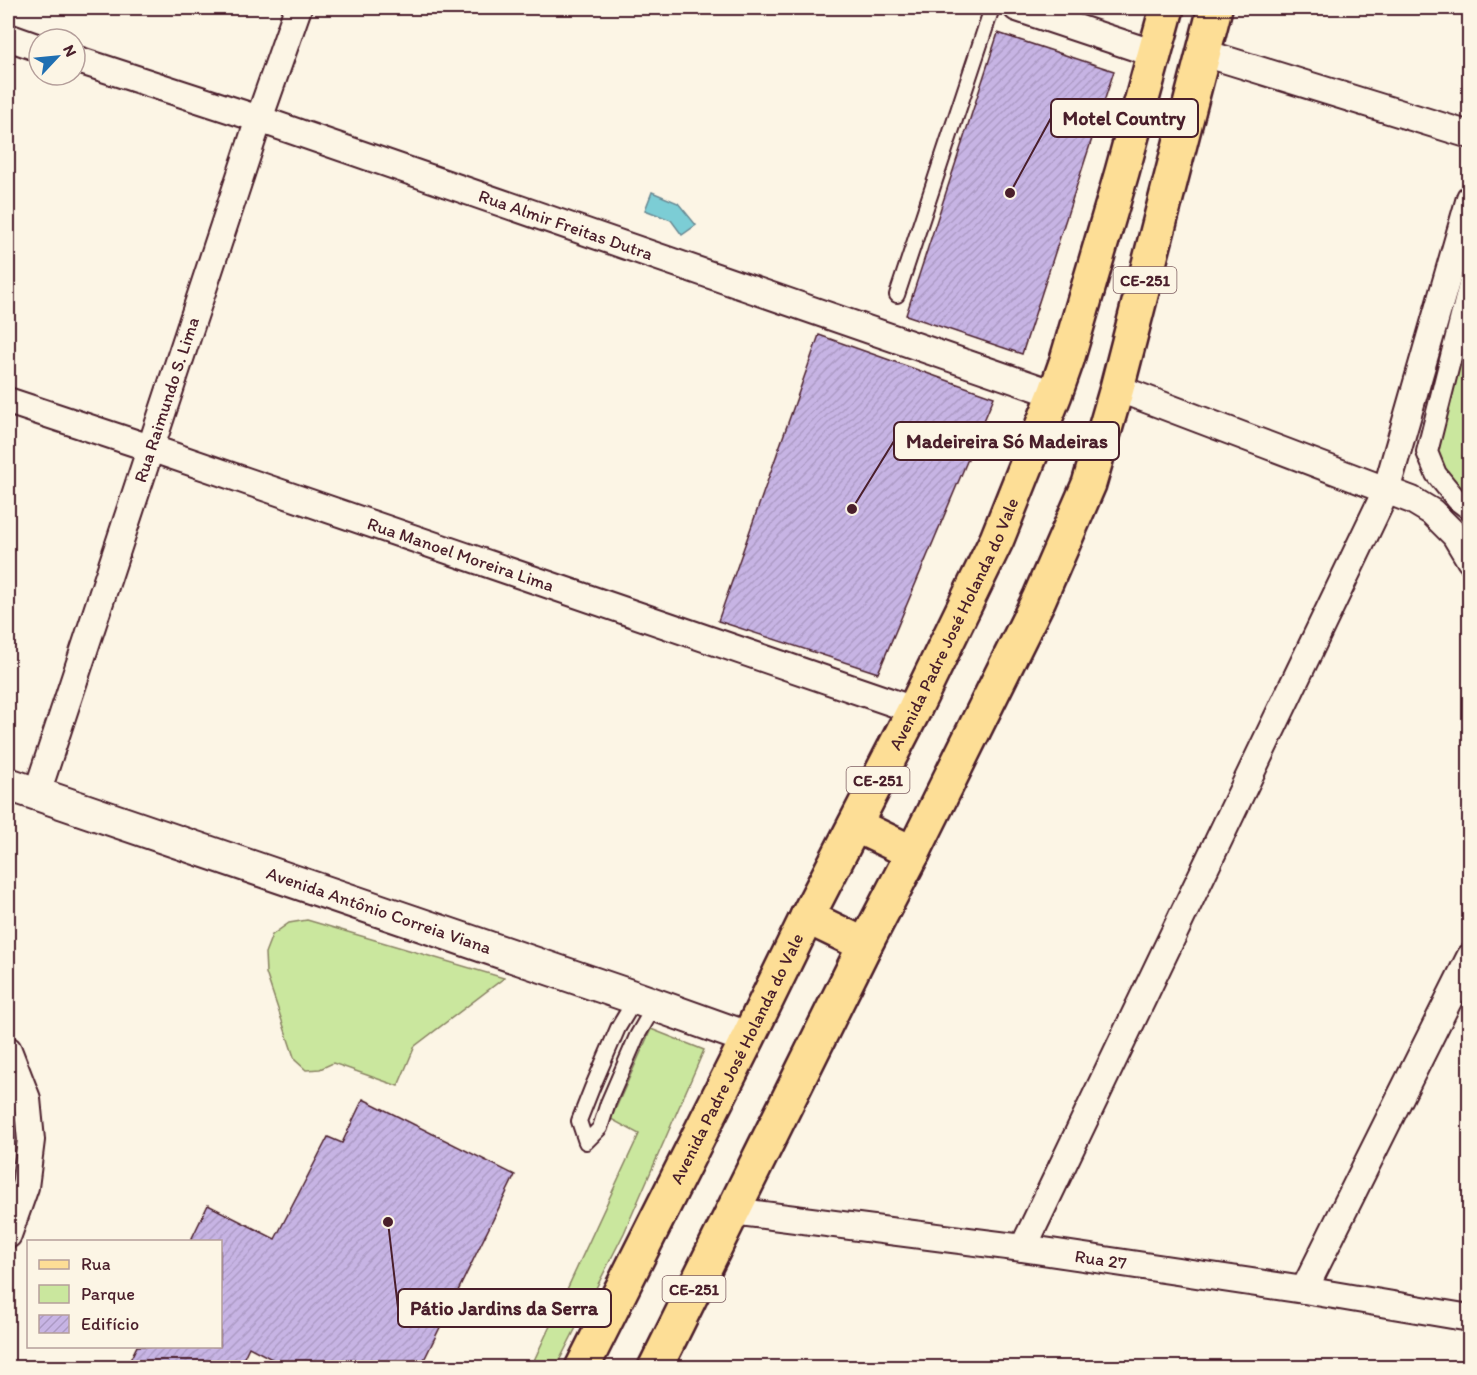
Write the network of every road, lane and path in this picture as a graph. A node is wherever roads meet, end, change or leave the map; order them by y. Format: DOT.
graph roads {
  1 [pos="298,8"];
  2 [pos="992,8"];
  3 [pos="1017,8"];
  4 [pos="1167,8"];
  5 [pos="1215,8"];
  6 [pos="8,37"];
  7 [pos="27,44"];
  8 [pos="1204,53"];
  9 [pos="1155,54"];
  10 [pos="87,63"];
  11 [pos="259,119"];
  12 [pos="1470,135"];
  13 [pos="1470,198"];
  14 [pos="1470,281"];
  15 [pos="897,295"];
  16 [pos="1117,388"];
  17 [pos="1055,394"];
  18 [pos="8,401"];
  19 [pos="150,448"];
  20 [pos="1386,491"];
  21 [pos="1470,510"];
  22 [pos="1470,560"];
  23 [pos="914,710"];
  24 [pos="8,784"];
  25 [pos="37,793"];
  26 [pos="855,825"];
  27 [pos="913,853"];
  28 [pos="807,917"];
  29 [pos="865,945"];
  30 [pos="1470,957"];
  31 [pos="646,1001"];
  32 [pos="748,1038"];
  33 [pos="8,1050"];
  34 [pos="732,1211"];
  35 [pos="8,1235"];
  36 [pos="1023,1248"];
  37 [pos="1304,1290"];
  38 [pos="1470,1317"];
  39 [pos="582,1368"];
  40 [pos="655,1368"];
  1 -- 11 [label="street, Rua Raimundo S. Lima"];
  2 -- 15 [label="lane"];
  3 -- 9 [label="street"];
  4 -- 9 [label="main road, Avenida Padre José Holanda do Vale / CE-251"];
  5 -- 8 [label="main road, CE-251"];
  6 -- 7 [label="street"];
  8 -- 12 [label="street"];
  8 -- 16 [label="main road, CE-251"];
  9 -- 17 [label="main road, Avenida Padre José Holanda do Vale / CE-251"];
  10 -- 11 [label="street, Rua Almir Freitas Dutra"];
  11 -- 17 [label="street, Rua Almir Freitas Dutra"];
  11 -- 19 [label="street, Rua Raimundo S. Lima"];
  13 -- 20 [label="street"];
  14 -- 21 [label="street"];
  16 -- 20 [label="street"];
  16 -- 27 [label="main road, CE-251"];
  17 -- 23 [label="main road, Avenida Padre José Holanda do Vale / CE-251"];
  18 -- 19 [label="street, Rua Manoel Moreira Lima"];
  19 -- 23 [label="street, Rua Manoel Moreira Lima"];
  19 -- 25 [label="street, Rua Raimundo S. Lima"];
  20 -- 22 [label="street"];
  20 -- 36 [label="street"];
  23 -- 26 [label="main road, Avenida Padre José Holanda do Vale / CE-251"];
  24 -- 25 [label="street, Avenida Antônio Correia Viana"];
  25 -- 31 [label="street, Avenida Antônio Correia Viana"];
  26 -- 27 [label="main road"];
  26 -- 28 [label="main road, Avenida Padre José Holanda do Vale / CE-251"];
  27 -- 29 [label="main road, CE-251"];
  28 -- 29 [label="main road"];
  28 -- 32 [label="main road, Avenida Padre José Holanda do Vale / CE-251"];
  29 -- 34 [label="main road, CE-251"];
  30 -- 37 [label="street"];
  31 -- 31 [label="lane"];
  31 -- 32 [label="street, Avenida Antônio Correia Viana"];
  32 -- 39 [label="main road, Avenida Padre José Holanda do Vale / CE-251"];
  33 -- 35 [label="street"];
  34 -- 36 [label="street, Rua 27"];
  34 -- 40 [label="main road, CE-251"];
  36 -- 37 [label="street, Rua 27"];
  37 -- 38 [label="street, Rua 27"];
}
